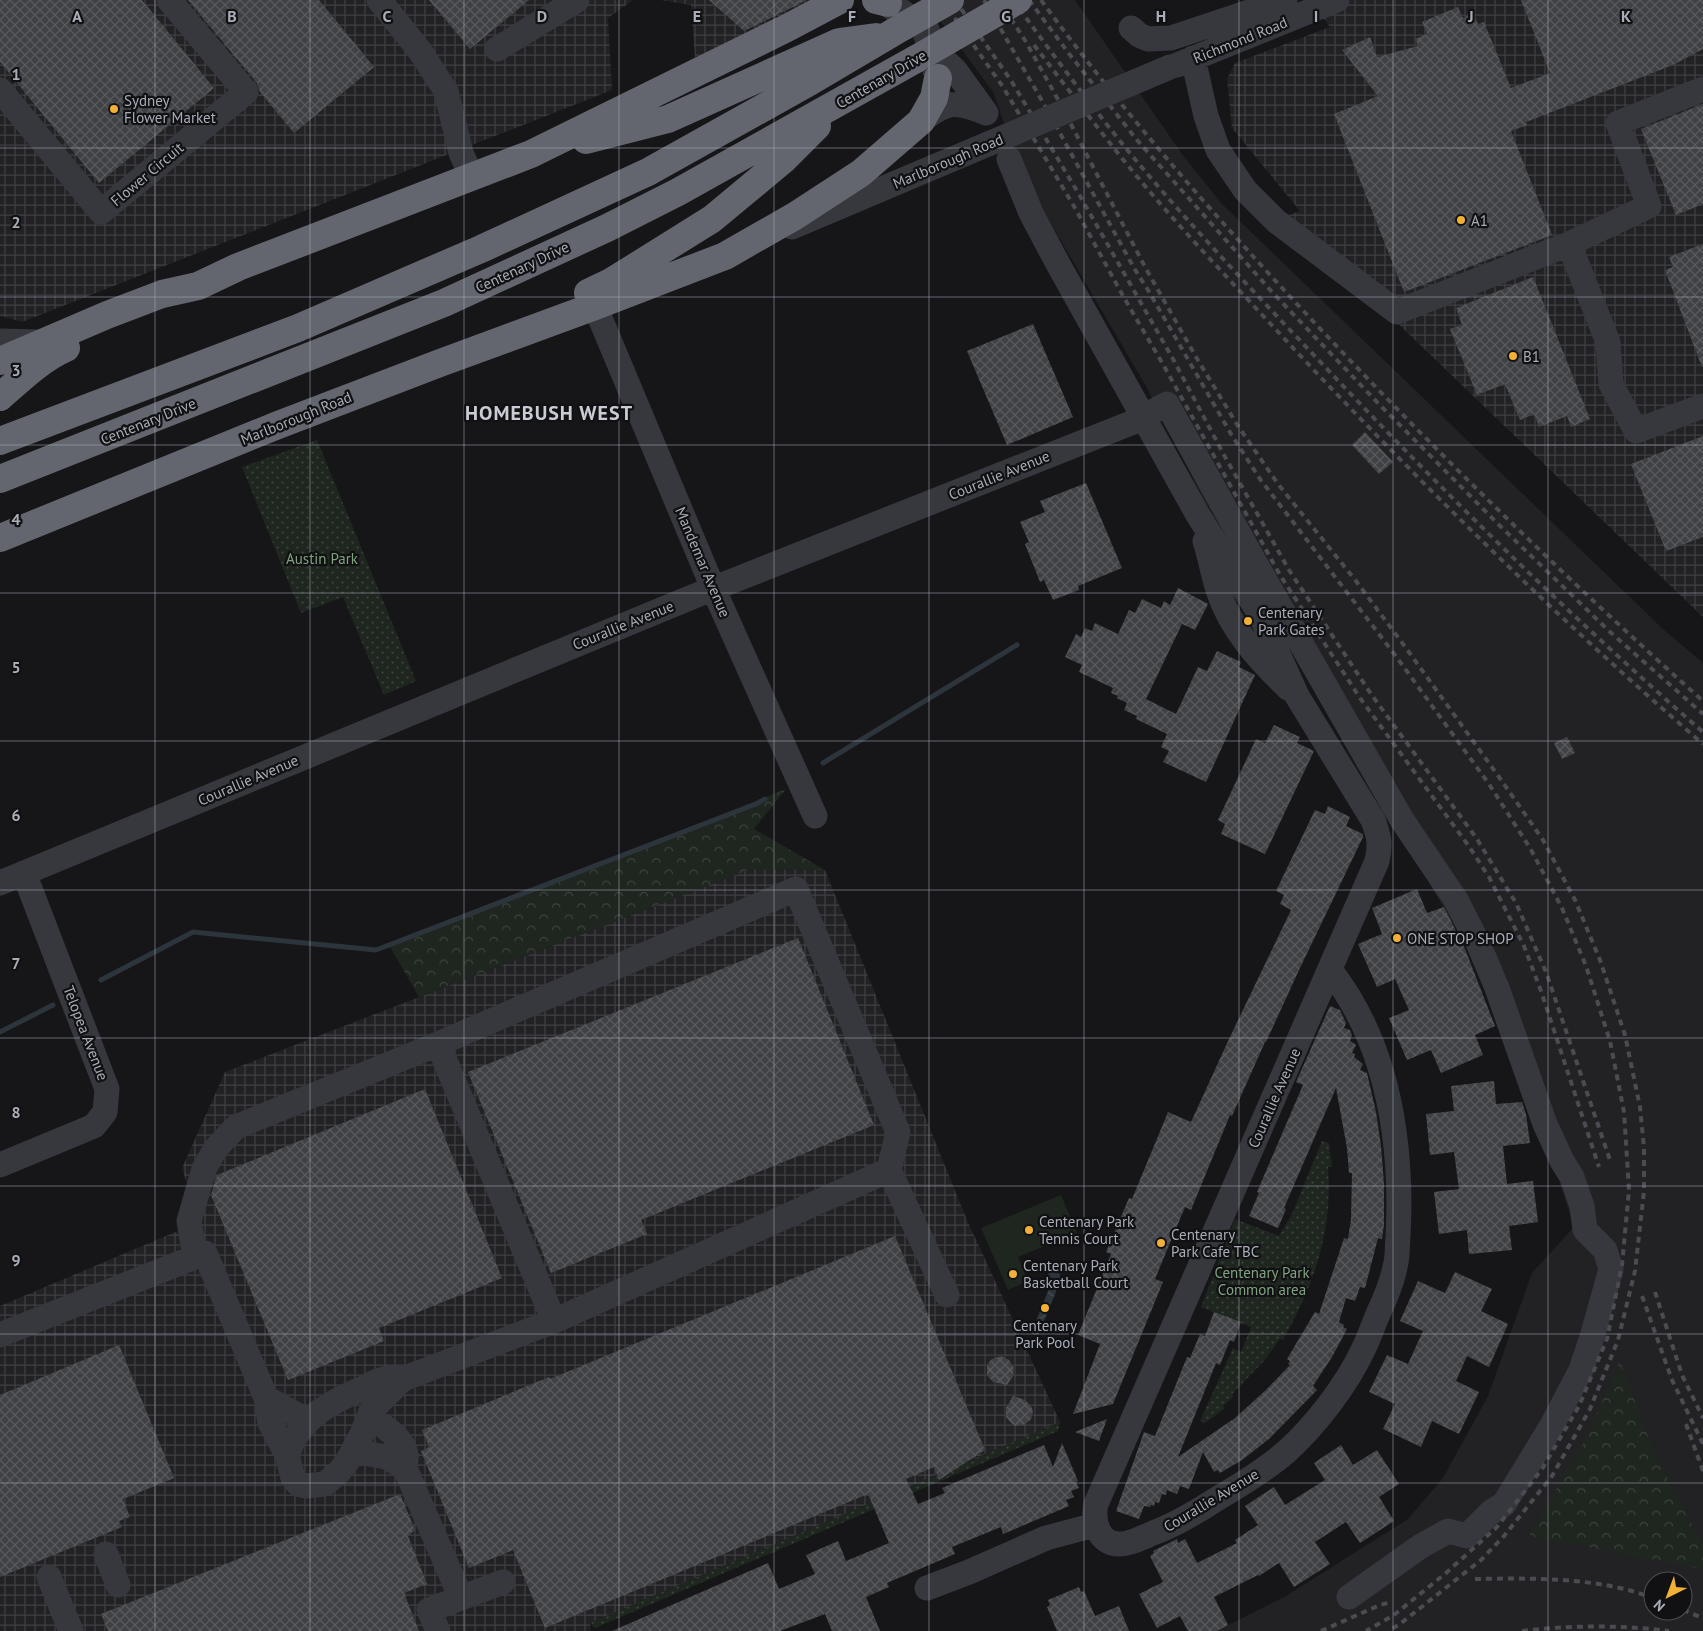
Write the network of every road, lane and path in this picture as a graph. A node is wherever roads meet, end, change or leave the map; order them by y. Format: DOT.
graph roads {
  1 [pos="169,0"];
  2 [pos="379,0"];
  3 [pos="577,0"];
  4 [pos="840,0"];
  5 [pos="950,0"];
  6 [pos="1018,0"];
  7 [pos="1286,0"];
  8 [pos="1337,0"];
  9 [pos="1131,28"];
  10 [pos="895,31"];
  11 [pos="497,49"];
  12 [pos="933,50"];
  13 [pos="1193,58"];
  14 [pos="1170,67"];
  15 [pos="938,78"];
  16 [pos="1703,89"];
  17 [pos="0,90"];
  18 [pos="841,102"];
  19 [pos="921,121"];
  20 [pos="531,154"];
  21 [pos="1009,159"];
  22 [pos="472,177"];
  23 [pos="1569,244"];
  24 [pos="725,256"];
  25 [pos="198,286"];
  26 [pos="595,306"];
  27 [pos="0,341"];
  28 [pos="44,342"];
  29 [pos="0,361"];
  30 [pos="440,363"];
  31 [pos="0,396"];
  32 [pos="1703,406"];
  33 [pos="1143,416"];
  34 [pos="0,441"];
  35 [pos="0,479"];
  36 [pos="1198,515"];
  37 [pos="7,532"];
  38 [pos="713,588"];
  39 [pos="1252,602"];
  40 [pos="1228,615"];
  41 [pos="1297,696"];
  42 [pos="815,816"];
  43 [pos="24,873"];
  44 [pos="0,883"];
  45 [pos="1330,970"];
  46 [pos="438,1044"];
  47 [pos="0,1165"];
  48 [pos="889,1170"];
  49 [pos="195,1257"];
  50 [pos="947,1295"];
  51 [pos="554,1320"];
  52 [pos="0,1335"];
  53 [pos="403,1379"];
  54 [pos="266,1398"];
  55 [pos="341,1399"];
  56 [pos="370,1415"];
  57 [pos="308,1421"];
  58 [pos="353,1451"];
  59 [pos="287,1456"];
  60 [pos="404,1468"];
  61 [pos="1095,1525"];
  62 [pos="106,1554"];
  63 [pos="49,1577"];
  64 [pos="503,1582"];
  65 [pos="118,1585"];
  66 [pos="927,1588"];
  67 [pos="1349,1597"];
  68 [pos="461,1598"];
  69 [pos="71,1631"];
  70 [pos="438,1631"];
  1 -- 17 [label="street, Flower Circuit"];
  2 -- 22 [label="street"];
  3 -- 11 [label="street"];
  4 -- 20 [label="highway"];
  5 -- 10 [label="highway, bridge"];
  6 -- 18 [label="highway, Centenary Drive, bridge"];
  7 -- 9 [label="street"];
  8 -- 13 [label="street, Richmond Road"];
  10 -- 20 [label="highway"];
  10 -- 34 [label="highway"];
  12 -- 19 [label="street"];
  13 -- 14 [label="street, Richmond Road"];
  13 -- 23 [label="street"];
  14 -- 24 [label="street, Marlborough Road, bridge"];
  15 -- 19 [label="highway, Marlborough Road"];
  16 -- 23 [label="street"];
  18 -- 30 [label="highway"];
  18 -- 35 [label="highway, Centenary Drive"];
  19 -- 24 [label="highway, Marlborough Road"];
  20 -- 22 [label="highway"];
  21 -- 33 [label="street"];
  22 -- 25 [label="highway"];
  23 -- 32 [label="street"];
  24 -- 26 [label="highway, Marlborough Road"];
  25 -- 28 [label="highway"];
  25 -- 31 [label="highway"];
  26 -- 30 [label="highway, Marlborough Road"];
  26 -- 38 [label="street, Mandemar Avenue"];
  27 -- 28 [label="street"];
  28 -- 29 [label="highway"];
  30 -- 37 [label="highway, Marlborough Road"];
  33 -- 36 [label="street, Courallie Avenue"];
  33 -- 38 [label="street, Courallie Avenue"];
  33 -- 67 [label="street"];
  36 -- 39 [label="street, Courallie Avenue"];
  36 -- 40 [label="street, Courallie Avenue"];
  38 -- 42 [label="street, Mandemar Avenue"];
  38 -- 43 [label="street, Courallie Avenue"];
  39 -- 40 [label="street"];
  39 -- 41 [label="street, Courallie Avenue"];
  40 -- 41 [label="street, Courallie Avenue"];
  41 -- 45 [label="street, Courallie Avenue"];
  43 -- 44 [label="street, Courallie Avenue"];
  43 -- 47 [label="street, Telopea Avenue"];
  45 -- 61 [label="street, Courallie Avenue"];
  45 -- 61 [label="street, Courallie Avenue"];
  46 -- 48 [label="street"];
  46 -- 49 [label="street"];
  46 -- 51 [label="street"];
  48 -- 50 [label="street"];
  48 -- 51 [label="street"];
  49 -- 52 [label="street"];
  49 -- 54 [label="street"];
  51 -- 53 [label="street"];
  53 -- 55 [label="street"];
  53 -- 56 [label="street"];
  54 -- 57 [label="street"];
  54 -- 59 [label="street"];
  55 -- 56 [label="street"];
  55 -- 57 [label="street"];
  56 -- 58 [label="street"];
  56 -- 60 [label="street"];
  57 -- 59 [label="street"];
  58 -- 59 [label="street"];
  58 -- 60 [label="street"];
  60 -- 68 [label="street"];
  61 -- 66 [label="street"];
  62 -- 65 [label="street"];
  63 -- 69 [label="street"];
  64 -- 68 [label="street"];
  68 -- 70 [label="street"];
}
